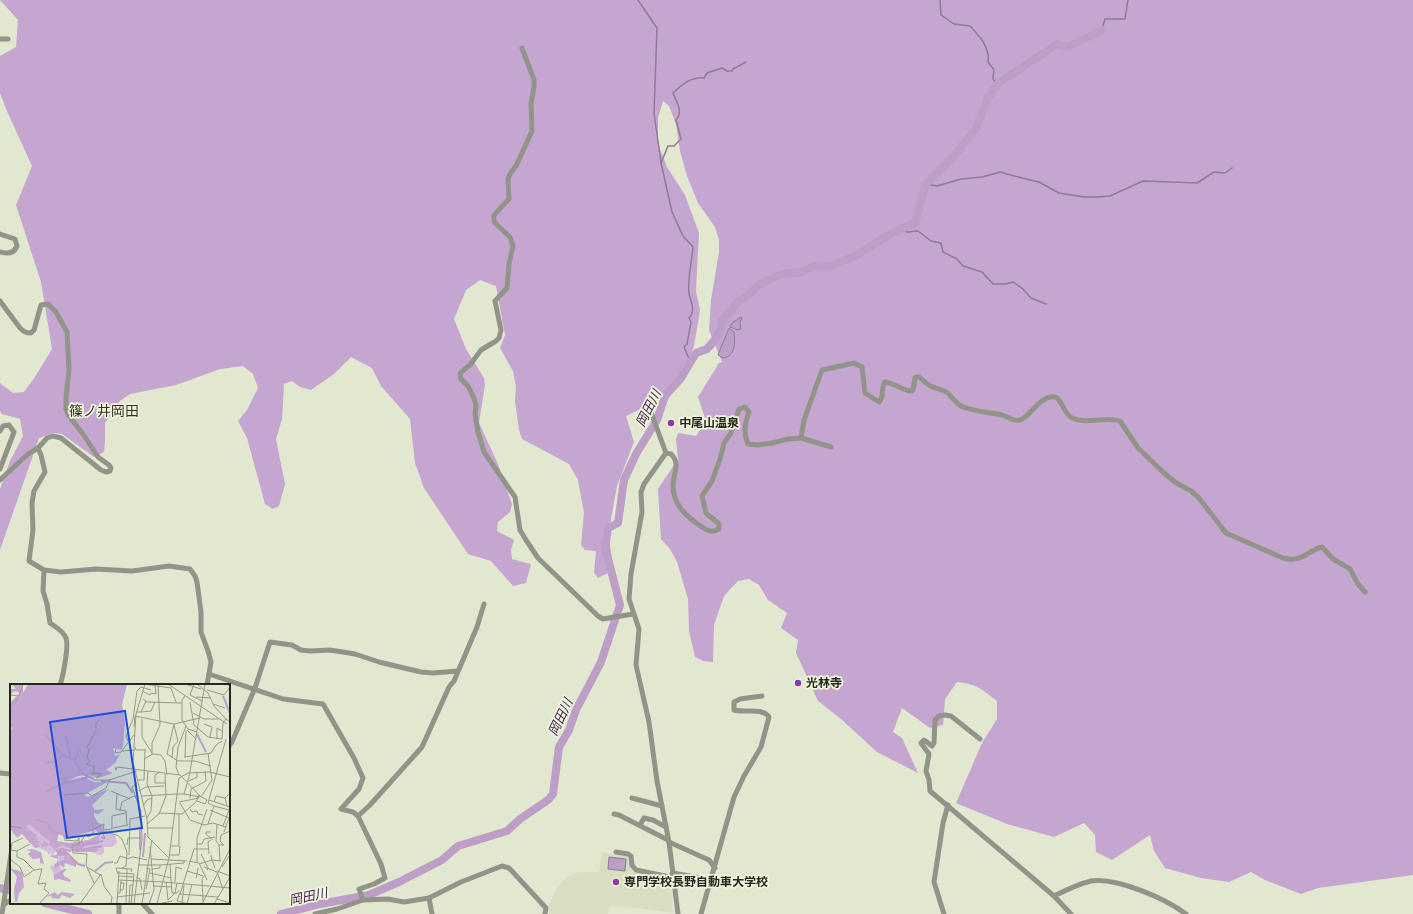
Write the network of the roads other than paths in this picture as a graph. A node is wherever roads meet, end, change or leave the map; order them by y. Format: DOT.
graph roads {
  1 [pos="0,39"];
  2 [pos="8,39"];
  3 [pos="522,48"];
  4 [pos="0,234"];
  5 [pos="0,252"];
  6 [pos="0,301"];
  7 [pos="649,407"];
  8 [pos="0,431"];
  9 [pos="802,438"];
  10 [pos="831,447"];
  11 [pos="38,448"];
  12 [pos="666,453"];
  13 [pos="0,469"];
  14 [pos="0,480"];
  15 [pos="44,570"];
  16 [pos="1366,592"];
  17 [pos="484,604"];
  18 [pos="633,614"];
  19 [pos="458,671"];
  20 [pos="209,674"];
  21 [pos="60,684"];
  22 [pos="207,684"];
  23 [pos="255,688"];
  24 [pos="762,696"];
  25 [pos="980,739"];
  26 [pos="230,745"];
  27 [pos="0,773"];
  28 [pos="10,774"];
  29 [pos="632,798"];
  30 [pos="948,805"];
  31 [pos="662,806"];
  32 [pos="614,814"];
  33 [pos="358,816"];
  34 [pos="640,825"];
  35 [pos="666,826"];
  36 [pos="668,841"];
  37 [pos="616,852"];
  38 [pos="10,860"];
  39 [pos="715,868"];
  40 [pos="673,873"];
  41 [pos="709,887"];
  42 [pos="1054,896"];
  43 [pos="429,898"];
  44 [pos="363,900"];
  45 [pos="143,904"];
  46 [pos="2,905"];
  47 [pos="1179,912"];
  48 [pos="2,914"];
  49 [pos="152,914"];
  50 [pos="315,914"];
  51 [pos="432,914"];
  52 [pos="545,914"];
  53 [pos="678,914"];
  54 [pos="701,914"];
  55 [pos="944,914"];
  56 [pos="1071,914"];
  57 [pos="1186,914"];
  1 -- 2 [label="street"];
  3 -- 18 [label="street"];
  4 -- 5 [label="street"];
  6 -- 11 [label="street"];
  7 -- 12 [label="street"];
  8 -- 13 [label="street"];
  9 -- 10 [label="street"];
  9 -- 12 [label="street"];
  9 -- 16 [label="street"];
  11 -- 14 [label="street"];
  11 -- 15 [label="street"];
  12 -- 18 [label="street"];
  15 -- 20 [label="street"];
  15 -- 21 [label="street"];
  17 -- 19 [label="street"];
  18 -- 31 [label="street"];
  19 -- 23 [label="street"];
  19 -- 33 [label="street"];
  20 -- 22 [label="street"];
  20 -- 23 [label="street"];
  23 -- 26 [label="street"];
  23 -- 33 [label="street"];
  24 -- 39 [label="street"];
  25 -- 30 [label="street"];
  27 -- 28 [label="street"];
  29 -- 31 [label="street"];
  30 -- 42 [label="street"];
  30 -- 55 [label="street"];
  31 -- 35 [label="street"];
  32 -- 34 [label="street"];
  33 -- 44 [label="street"];
  34 -- 35 [label="street"];
  34 -- 36 [label="street"];
  35 -- 36 [label="street"];
  36 -- 39 [label="street"];
  36 -- 40 [label="street"];
  37 -- 40 [label="street"];
  38 -- 46 [label="street"];
  39 -- 41 [label="street"];
  40 -- 41 [label="street"];
  40 -- 53 [label="street"];
  41 -- 54 [label="street"];
  42 -- 47 [label="street"];
  42 -- 56 [label="street"];
  43 -- 44 [label="street"];
  43 -- 51 [label="street"];
  43 -- 52 [label="street"];
  44 -- 50 [label="street"];
  45 -- 49 [label="street"];
  46 -- 48 [label="street"];
  47 -- 57 [label="street"];
}
